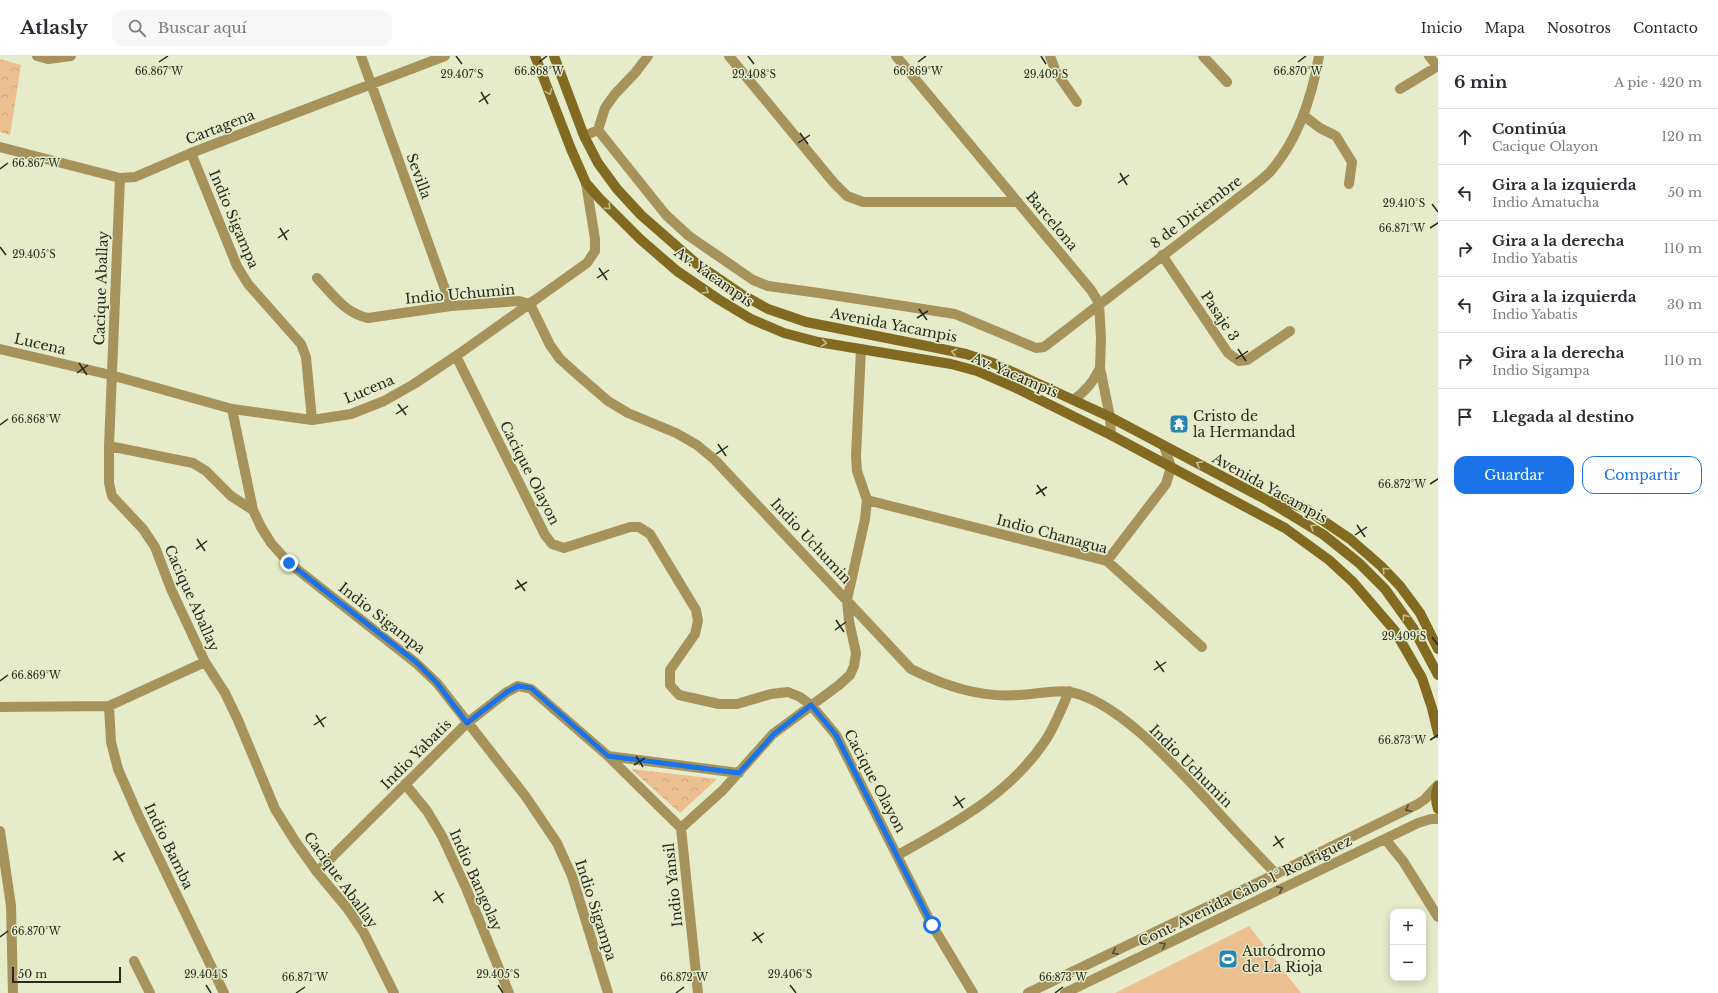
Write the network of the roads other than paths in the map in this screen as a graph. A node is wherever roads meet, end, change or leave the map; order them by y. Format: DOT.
graph roads {
  1 [pos="36,56"];
  2 [pos="71,56"];
  3 [pos="361,56"];
  4 [pos="445,56"];
  5 [pos="536,56"];
  6 [pos="554,56"];
  7 [pos="648,56"];
  8 [pos="729,56"];
  9 [pos="896,56"];
  10 [pos="1050,56"];
  11 [pos="1203,56"];
  12 [pos="1319,56"];
  13 [pos="1429,56"];
  14 [pos="1438,66"];
  15 [pos="1227,82"];
  16 [pos="371,84"];
  17 [pos="1400,89"];
  18 [pos="1077,102"];
  19 [pos="1303,115"];
  20 [pos="598,130"];
  21 [pos="584,136"];
  22 [pos="0,147"];
  23 [pos="191,152"];
  24 [pos="120,178"];
  25 [pos="586,182"];
  26 [pos="1349,184"];
  27 [pos="1018,202"];
  28 [pos="1162,255"];
  29 [pos="317,278"];
  30 [pos="1100,303"];
  31 [pos="530,304"];
  32 [pos="451,306"];
  33 [pos="1290,331"];
  34 [pos="0,349"];
  35 [pos="861,349"];
  36 [pos="456,356"];
  37 [pos="1100,368"];
  38 [pos="112,375"];
  39 [pos="1073,400"];
  40 [pos="232,409"];
  41 [pos="1110,417"];
  42 [pos="312,420"];
  43 [pos="1111,435"];
  44 [pos="109,446"];
  45 [pos="1164,446"];
  46 [pos="1171,467"];
  47 [pos="1265,499"];
  48 [pos="867,500"];
  49 [pos="253,510"];
  50 [pos="1107,561"];
  51 [pos="847,600"];
  52 [pos="1202,647"];
  53 [pos="1438,649"];
  54 [pos="205,662"];
  55 [pos="1438,675"];
  56 [pos="1069,691"];
  57 [pos="811,705"];
  58 [pos="109,706"];
  59 [pos="0,707"];
  60 [pos="467,723"];
  61 [pos="1438,734"];
  62 [pos="608,756"];
  63 [pos="739,773"];
  64 [pos="405,784"];
  65 [pos="1438,786"];
  66 [pos="1438,809"];
  67 [pos="1438,819"];
  68 [pos="681,828"];
  69 [pos="0,831"];
  70 [pos="1385,839"];
  71 [pos="898,855"];
  72 [pos="317,872"];
  73 [pos="1276,874"];
  74 [pos="1438,917"];
  75 [pos="134,961"];
  76 [pos="13,993"];
  77 [pos="150,993"];
  78 [pos="224,993"];
  79 [pos="394,993"];
  80 [pos="509,993"];
  81 [pos="608,993"];
  82 [pos="698,993"];
  83 [pos="973,993"];
  84 [pos="1028,993"];
  85 [pos="1065,993"];
  1 -- 2 [label="street"];
  3 -- 16 [label="street, Sevilla"];
  4 -- 16 [label="street, Cartagena"];
  5 -- 25 [label="street, Av. Yacampis, one-way"];
  6 -- 21 [label="street, Avenida Yacampis"];
  7 -- 20 [label="street"];
  8 -- 27 [label="street"];
  9 -- 27 [label="street, Barcelona"];
  10 -- 18 [label="street"];
  11 -- 15 [label="street"];
  12 -- 19 [label="street, 8 de Diciembre"];
  13 -- 14 [label="street"];
  14 -- 17 [label="street"];
  16 -- 23 [label="street, Cartagena"];
  16 -- 32 [label="street, Sevilla"];
  19 -- 26 [label="street"];
  19 -- 28 [label="street, 8 de Diciembre"];
  20 -- 21 [label="street"];
  20 -- 30 [label="street, 8 de Diciembre"];
  39 -- 21 [label="street, Avenida Yacampis, one-way"];
  22 -- 24 [label="street, Cartagena"];
  23 -- 24 [label="street, Cartagena"];
  23 -- 42 [label="street, Indio Sigampa"];
  24 -- 38 [label="street, Cacique Aballay"];
  25 -- 31 [label="street, Lucena"];
  25 -- 35 [label="street, Av. Yacampis, one-way"];
  27 -- 30 [label="street, Barcelona"];
  28 -- 30 [label="street, 8 de Diciembre"];
  28 -- 33 [label="street, Pasaje 3"];
  29 -- 32 [label="street, Indio Uchumin"];
  30 -- 37 [label="street"];
  31 -- 32 [label="street, Indio Uchumin"];
  31 -- 36 [label="street, Lucena"];
  31 -- 51 [label="street, Indio Uchumin"];
  34 -- 38 [label="street, Lucena"];
  35 -- 43 [label="street, Av. Yacampis"];
  35 -- 48 [label="street"];
  36 -- 42 [label="street, Lucena"];
  36 -- 57 [label="street, Cacique Olayon"];
  37 -- 39 [label="street"];
  37 -- 41 [label="street"];
  38 -- 40 [label="street, Lucena"];
  38 -- 44 [label="street, Cacique Aballay"];
  39 -- 41 [label="street, Avenida Yacampis"];
  40 -- 42 [label="street, Lucena"];
  40 -- 49 [label="street, Indio Sigampa"];
  41 -- 43 [label="street"];
  41 -- 45 [label="street, Avenida Yacampis"];
  43 -- 46 [label="street, Av. Yacampis"];
  44 -- 49 [label="street"];
  44 -- 54 [label="street, Cacique Aballay"];
  45 -- 46 [label="street"];
  47 -- 45 [label="street, Avenida Yacampis, one-way"];
  46 -- 50 [label="street"];
  46 -- 61 [label="street, Av. Yacampis"];
  53 -- 47 [label="street, one-way"];
  55 -- 47 [label="street, Avenida Yacampis, one-way"];
  48 -- 50 [label="street, Indio Chanagua"];
  48 -- 51 [label="street"];
  49 -- 60 [label="street, Indio Sigampa"];
  50 -- 52 [label="street, Indio Chanagua"];
  51 -- 56 [label="street, Indio Uchumin"];
  51 -- 57 [label="street"];
  54 -- 58 [label="street"];
  54 -- 72 [label="street, Cacique Aballay"];
  56 -- 71 [label="street"];
  56 -- 73 [label="street, Indio Uchumin"];
  57 -- 63 [label="street"];
  57 -- 71 [label="street, Cacique Olayon"];
  58 -- 59 [label="street"];
  58 -- 78 [label="street, Indio Bamba"];
  60 -- 62 [label="street, Indio Yabatis"];
  60 -- 64 [label="street, Indio Yabatis"];
  60 -- 81 [label="street, Indio Sigampa"];
  62 -- 63 [label="street"];
  62 -- 68 [label="street, Indio Yansil"];
  63 -- 68 [label="street"];
  64 -- 72 [label="street, Indio Yabatis"];
  64 -- 80 [label="street, Indio Bangolay"];
  65 -- 66 [label="street"];
  65 -- 73 [label="street, Cont. Avenida Cabo 1° Rodriguez, one-way"];
  67 -- 70 [label="street, Cont. Avenida Cabo 1° Rodriguez"];
  68 -- 82 [label="street, Indio Yansil"];
  69 -- 76 [label="street"];
  70 -- 74 [label="street"];
  85 -- 70 [label="street, Cont. Avenida Cabo 1° Rodriguez, one-way"];
  71 -- 83 [label="street, Cacique Olayon"];
  72 -- 79 [label="street, Cacique Aballay"];
  73 -- 84 [label="street, Cont. Avenida Cabo 1° Rodriguez, one-way"];
  75 -- 77 [label="street"];
}
